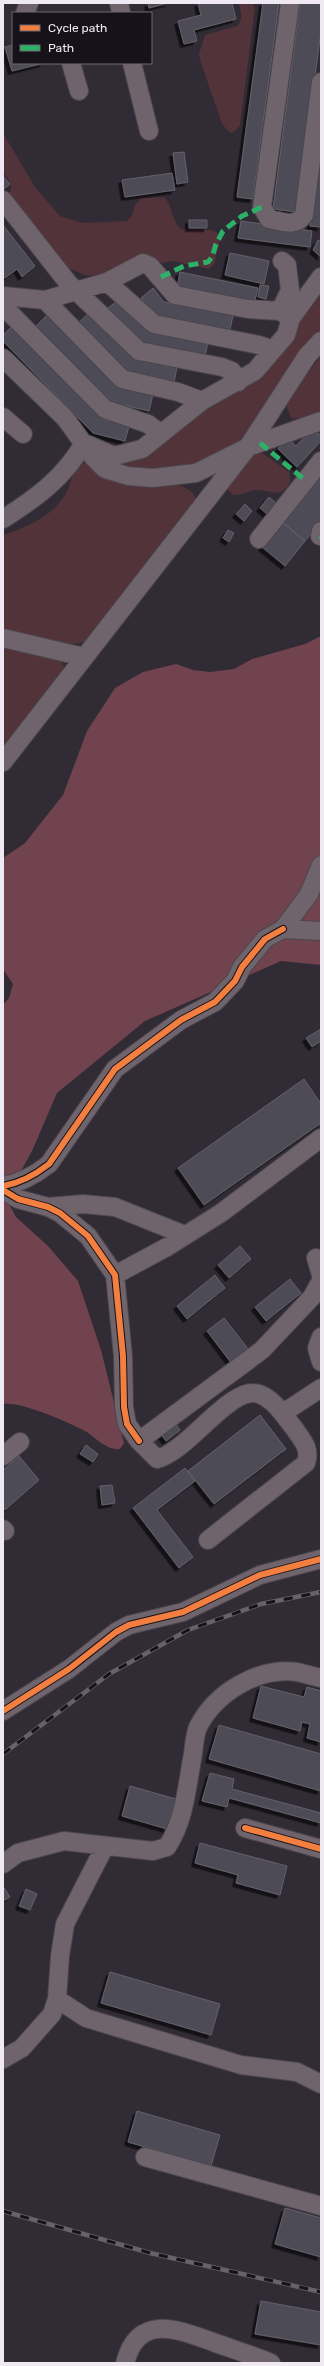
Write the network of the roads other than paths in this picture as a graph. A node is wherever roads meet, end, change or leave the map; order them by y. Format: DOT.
graph roads {
  1 [pos="290,3"];
  2 [pos="72,64"];
  3 [pos="132,64"];
  4 [pos="321,82"];
  5 [pos="79,91"];
  6 [pos="149,131"];
  7 [pos="3,200"];
  8 [pos="282,261"];
  9 [pos="321,278"];
  10 [pos="107,282"];
  11 [pos="76,291"];
  12 [pos="3,296"];
  13 [pos="44,300"];
  14 [pos="3,306"];
  15 [pos="286,314"];
  16 [pos="321,341"];
  17 [pos="273,350"];
  18 [pos="3,358"];
  19 [pos="238,382"];
  20 [pos="202,401"];
  21 [pos="3,417"];
  22 [pos="321,421"];
  23 [pos="23,434"];
  24 [pos="161,434"];
  25 [pos="84,443"];
  26 [pos="248,447"];
  27 [pos="321,461"];
  28 [pos="3,519"];
  29 [pos="259,539"];
  30 [pos="3,638"];
  31 [pos="84,657"];
  32 [pos="3,762"];
  33 [pos="321,865"];
  34 [pos="283,929"];
  35 [pos="321,931"];
  36 [pos="321,1138"];
  37 [pos="3,1186"];
  38 [pos="3,1190"];
  39 [pos="48,1207"];
  40 [pos="185,1235"];
  41 [pos="115,1275"];
  42 [pos="321,1281"];
  43 [pos="321,1337"];
  44 [pos="321,1362"];
  45 [pos="321,1388"];
  46 [pos="282,1413"];
  47 [pos="20,1442"];
  48 [pos="139,1442"];
  49 [pos="3,1456"];
  50 [pos="208,1540"];
  51 [pos="321,1559"];
  52 [pos="321,1678"];
  53 [pos="3,1711"];
  54 [pos="245,1828"];
  55 [pos="105,1846"];
  56 [pos="321,1849"];
  57 [pos="3,1864"];
  58 [pos="57,1999"];
  59 [pos="3,2059"];
  60 [pos="321,2084"];
  61 [pos="145,2158"];
  62 [pos="321,2206"];
  63 [pos="125,2363"];
  64 [pos="271,2363"];
  1 -- 4 [label="street"];
  2 -- 5 [label="street"];
  3 -- 6 [label="street"];
  7 -- 11 [label="street"];
  8 -- 15 [label="street"];
  9 -- 15 [label="street"];
  10 -- 11 [label="street"];
  10 -- 15 [label="street"];
  10 -- 17 [label="street"];
  11 -- 13 [label="street"];
  11 -- 19 [label="street"];
  12 -- 13 [label="street"];
  13 -- 20 [label="street"];
  14 -- 24 [label="street"];
  15 -- 17 [label="street"];
  16 -- 26 [label="street"];
  17 -- 19 [label="street"];
  18 -- 25 [label="street"];
  19 -- 20 [label="street"];
  20 -- 24 [label="street"];
  21 -- 23 [label="street"];
  22 -- 26 [label="street"];
  24 -- 25 [label="street"];
  25 -- 26 [label="street"];
  25 -- 28 [label="street"];
  26 -- 31 [label="street"];
  27 -- 29 [label="street"];
  30 -- 31 [label="street"];
  31 -- 32 [label="street"];
  33 -- 34 [label="street"];
  34 -- 35 [label="street"];
  34 -- 37 [label="street"];
  36 -- 40 [label="street"];
  38 -- 39 [label="street"];
  39 -- 40 [label="street"];
  39 -- 41 [label="street"];
  40 -- 41 [label="street"];
  41 -- 48 [label="street"];
  42 -- 48 [label="street"];
  43 -- 44 [label="street"];
  45 -- 46 [label="street"];
  46 -- 48 [label="street"];
  46 -- 50 [label="street"];
  47 -- 49 [label="street"];
  51 -- 53 [label="street"];
  52 -- 55 [label="street"];
  54 -- 56 [label="street"];
  55 -- 57 [label="street"];
  55 -- 58 [label="street"];
  58 -- 59 [label="street"];
  58 -- 60 [label="street"];
  61 -- 62 [label="street"];
  63 -- 64 [label="street"];
}
